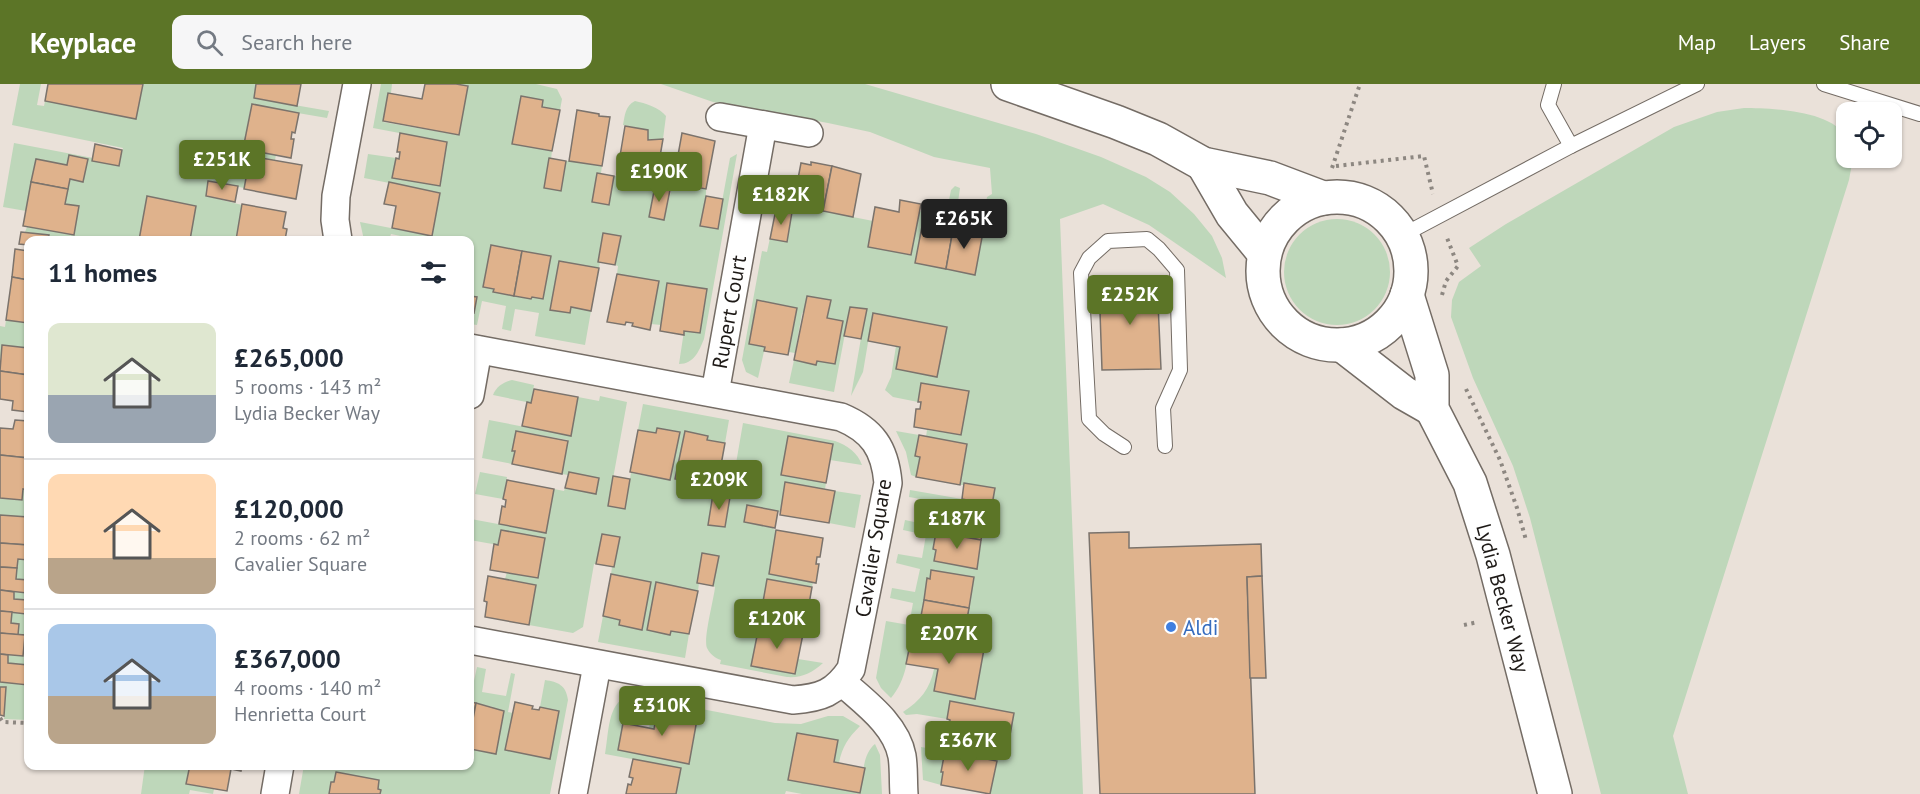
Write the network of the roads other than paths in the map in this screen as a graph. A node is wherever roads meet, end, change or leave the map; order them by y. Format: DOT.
graph roads {
  1 [pos="357,84"];
  2 [pos="1008,84"];
  3 [pos="1554,84"];
  4 [pos="1697,84"];
  5 [pos="1824,84"];
  6 [pos="1920,114"];
  7 [pos="720,117"];
  8 [pos="763,125"];
  9 [pos="809,133"];
  10 [pos="1571,146"];
  11 [pos="1203,164"];
  12 [pos="1323,198"];
  13 [pos="1403,235"];
  14 [pos="337,236"];
  15 [pos="1264,253"];
  16 [pos="1407,295"];
  17 [pos="1342,345"];
  18 [pos="474,349"];
  19 [pos="715,393"];
  20 [pos="1432,409"];
  21 [pos="1165,446"];
  22 [pos="1124,447"];
  23 [pos="474,641"];
  24 [pos="597,665"];
  25 [pos="842,682"];
  26 [pos="279,770"];
  27 [pos="275,794"];
  28 [pos="573,794"];
  29 [pos="904,794"];
  30 [pos="1555,794"];
  1 -- 14 [label="street"];
  2 -- 11 [label="street"];
  3 -- 10 [label="lane"];
  4 -- 10 [label="lane"];
  5 -- 6 [label="lane"];
  7 -- 8 [label="street"];
  8 -- 9 [label="street"];
  8 -- 19 [label="street, Rupert Court"];
  10 -- 13 [label="lane"];
  11 -- 12 [label="street"];
  11 -- 15 [label="street"];
  12 -- 13 [label="street"];
  12 -- 15 [label="street"];
  13 -- 16 [label="street"];
  15 -- 17 [label="street"];
  16 -- 17 [label="street"];
  16 -- 20 [label="street, Lydia Becker Way"];
  17 -- 20 [label="street"];
  18 -- 19 [label="street, Cavalier Square"];
  19 -- 25 [label="street, Cavalier Square"];
  20 -- 30 [label="street, Lydia Becker Way"];
  21 -- 22 [label="lane"];
  23 -- 24 [label="street"];
  24 -- 25 [label="street"];
  24 -- 28 [label="street"];
  25 -- 29 [label="street"];
  26 -- 27 [label="street"];
}
